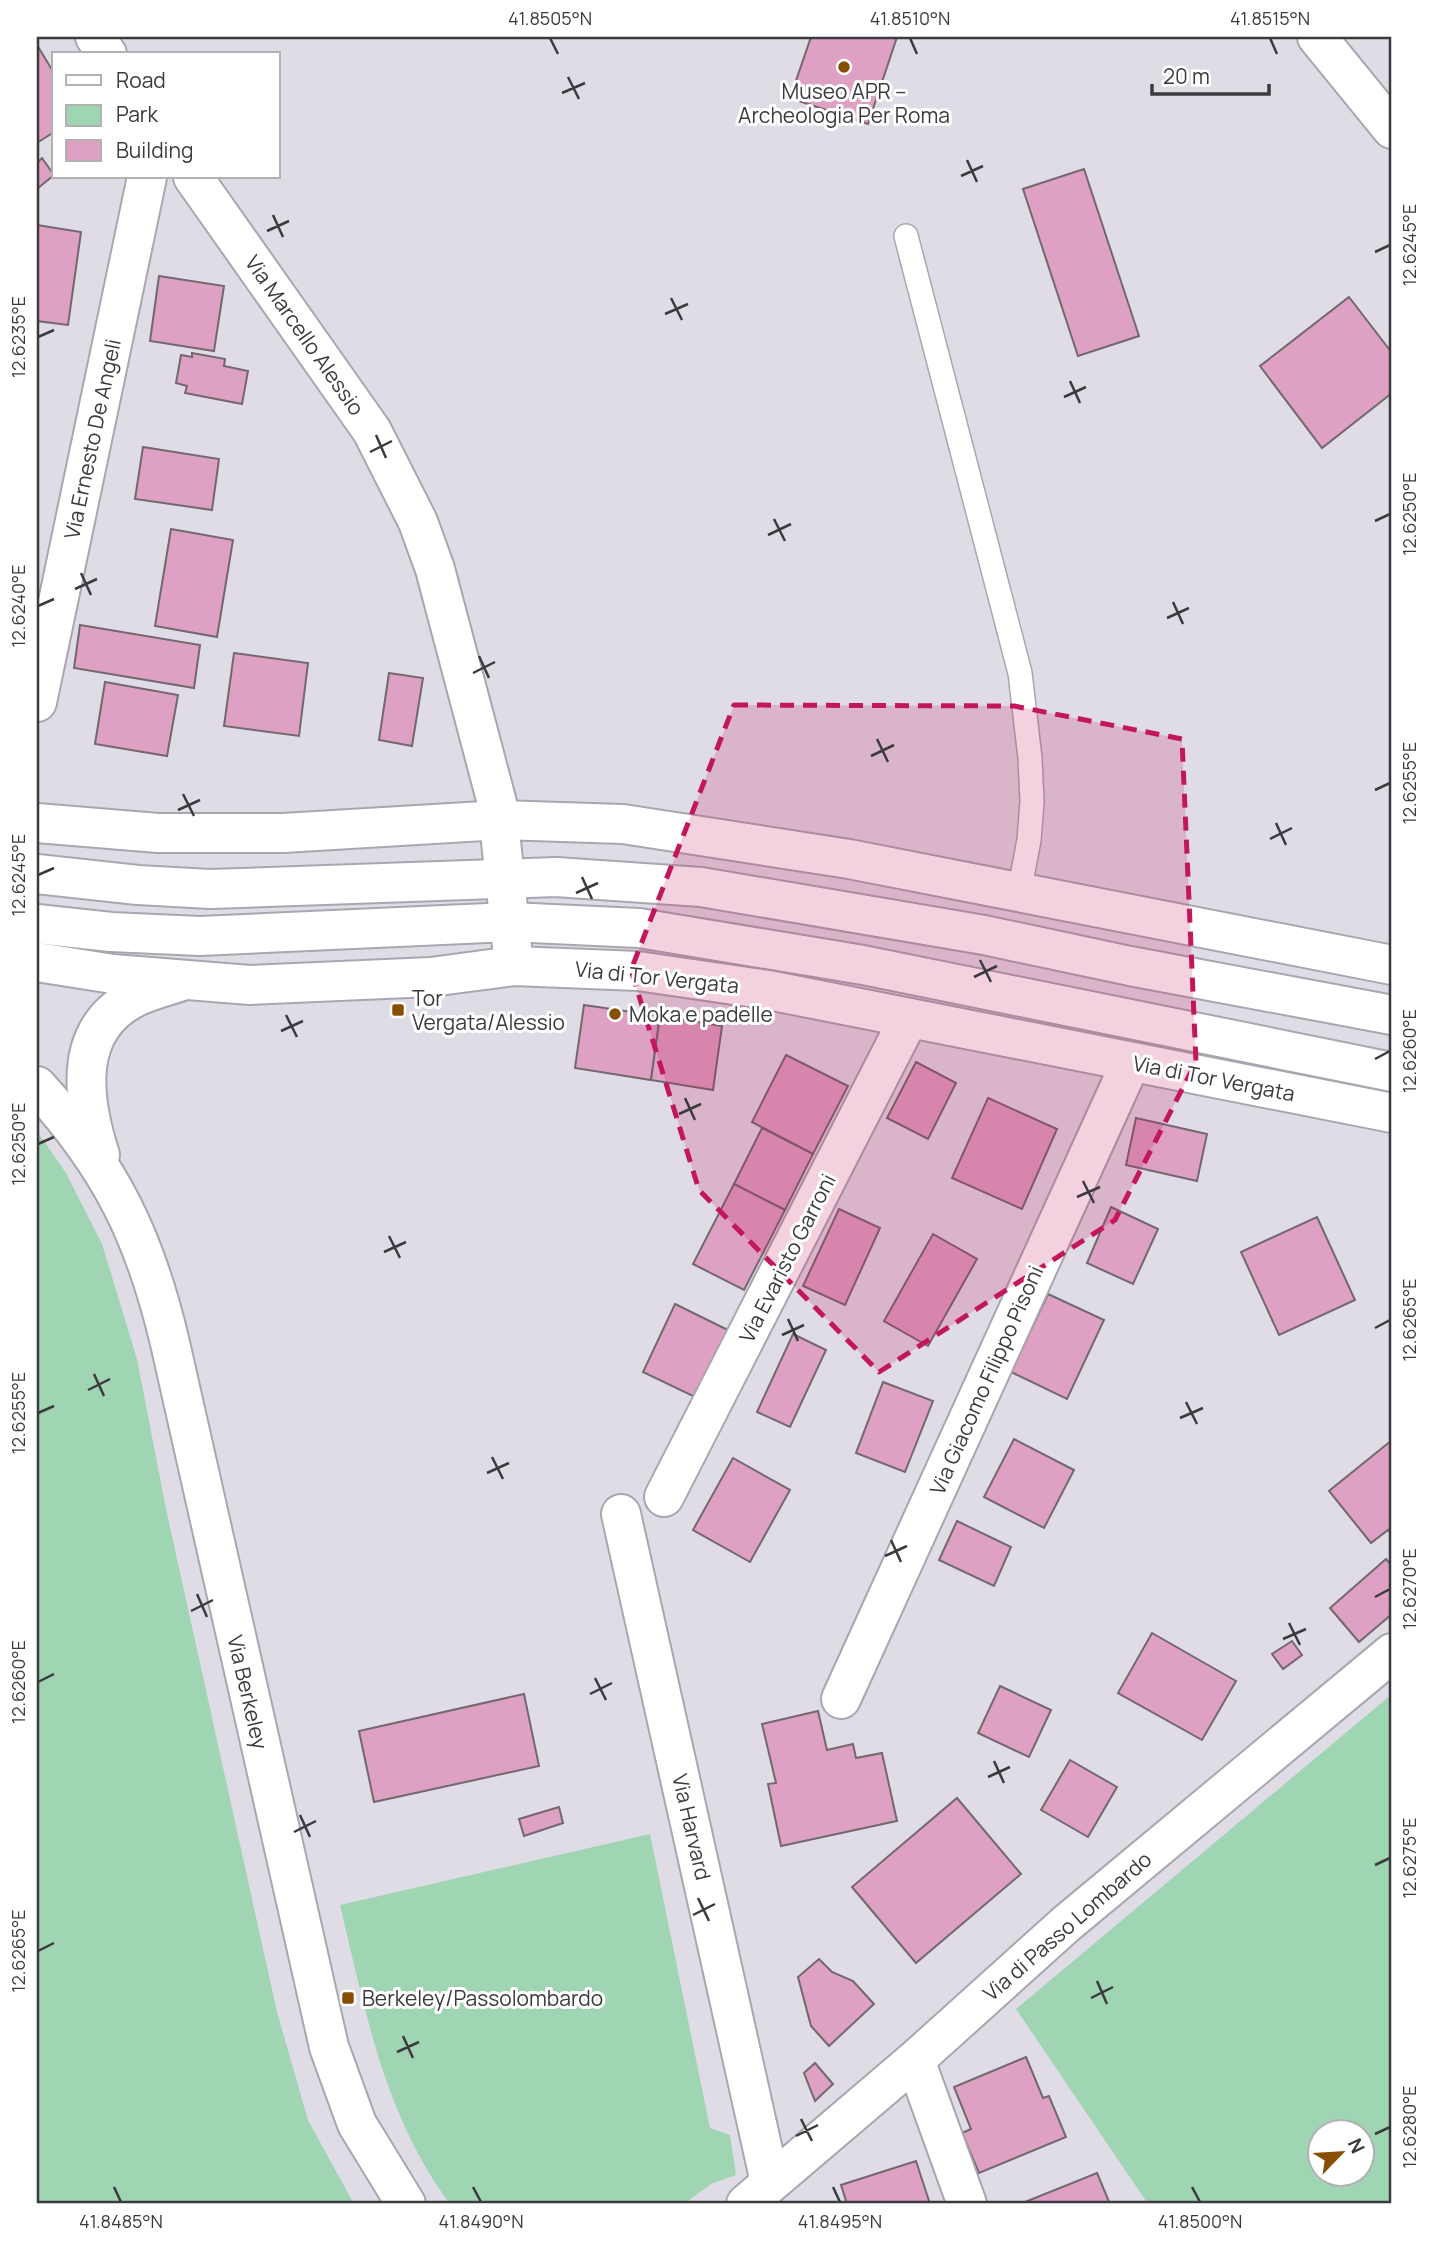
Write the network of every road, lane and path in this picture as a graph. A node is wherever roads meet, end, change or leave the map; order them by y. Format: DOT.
graph roads {
  1 [pos="95,37"];
  2 [pos="1317,37"];
  3 [pos="106,52"];
  4 [pos="1392,129"];
  5 [pos="147,178"];
  6 [pos="194,178"];
  7 [pos="906,236"];
  8 [pos="37,702"];
  9 [pos="500,820"];
  10 [pos="37,823"];
  11 [pos="37,874"];
  12 [pos="507,878"];
  13 [pos="1019,893"];
  14 [pos="510,922"];
  15 [pos="37,924"];
  16 [pos="37,962"];
  17 [pos="1392,965"];
  18 [pos="514,966"];
  19 [pos="186,980"];
  20 [pos="1392,1015"];
  21 [pos="909,1018"];
  22 [pos="1131,1062"];
  23 [pos="1392,1072"];
  24 [pos="37,1086"];
  25 [pos="1392,1113"];
  26 [pos="106,1174"];
  27 [pos="664,1497"];
  28 [pos="621,1514"];
  29 [pos="1392,1654"];
  30 [pos="841,1699"];
  31 [pos="915,2060"];
  32 [pos="758,2193"];
  33 [pos="405,2204"];
  34 [pos="967,2204"];
  1 -- 3 [label="street"];
  2 -- 4 [label="street"];
  5 -- 8 [label="street, Via Ernesto De Angeli"];
  6 -- 9 [label="street, Via Marcello Alessio"];
  7 -- 13 [label="lane"];
  9 -- 10 [label="street"];
  9 -- 12 [label="street, Via Marcello Alessio"];
  9 -- 13 [label="street"];
  11 -- 12 [label="street"];
  12 -- 14 [label="street, Via Marcello Alessio"];
  12 -- 20 [label="street"];
  13 -- 17 [label="street"];
  14 -- 15 [label="street, Via di Tor Vergata"];
  14 -- 18 [label="street, Via Marcello Alessio"];
  14 -- 23 [label="street, Via di Tor Vergata"];
  16 -- 19 [label="street, Via di Tor Vergata"];
  18 -- 19 [label="street, Via di Tor Vergata"];
  18 -- 21 [label="street, Via di Tor Vergata"];
  19 -- 26 [label="street, Via Berkeley"];
  21 -- 22 [label="street, Via di Tor Vergata"];
  21 -- 27 [label="street, Via Evaristo Garroni"];
  22 -- 25 [label="street, Via di Tor Vergata"];
  22 -- 30 [label="street, Via Giacomo Filippo Pisoni"];
  24 -- 26 [label="street, Via Berkeley"];
  26 -- 33 [label="street, Via Berkeley"];
  28 -- 32 [label="street, Via Harvard"];
  29 -- 31 [label="street, Via di Passo Lombardo"];
  31 -- 32 [label="street, Via di Passo Lombardo"];
  31 -- 34 [label="street"];
}
